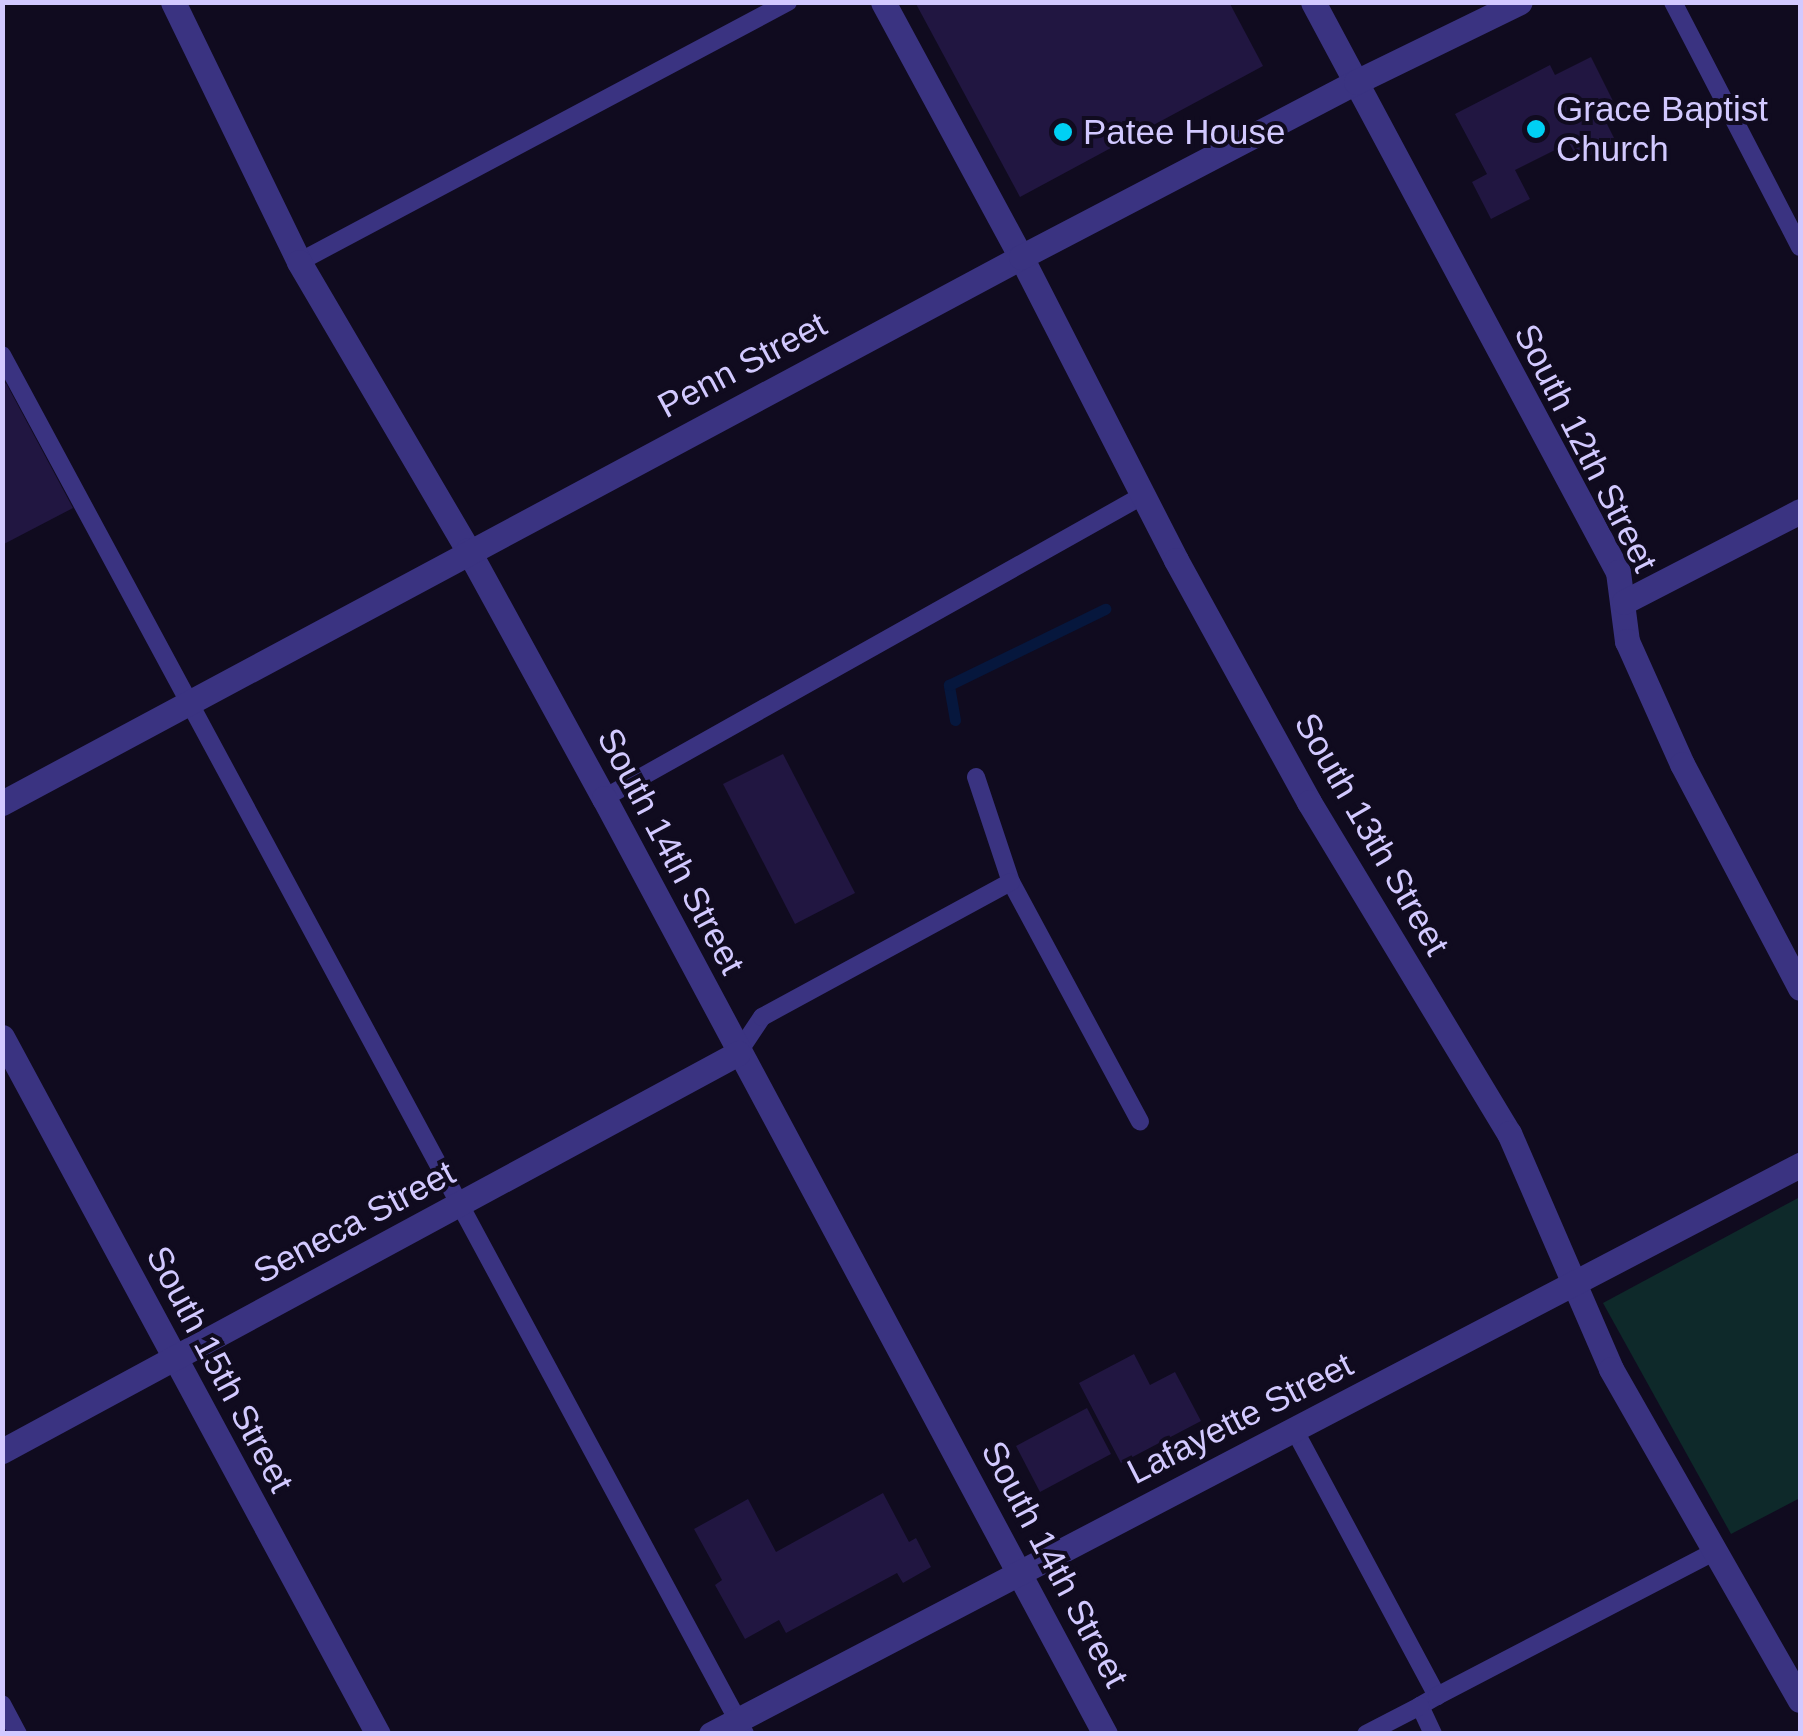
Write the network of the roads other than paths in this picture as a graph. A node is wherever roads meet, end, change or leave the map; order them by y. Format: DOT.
graph roads {
  1 [pos="174,2"];
  2 [pos="788,2"];
  3 [pos="883,2"];
  4 [pos="1313,2"];
  5 [pos="1520,2"];
  6 [pos="1673,2"];
  7 [pos="1356,82"];
  8 [pos="1800,248"];
  9 [pos="1021,257"];
  10 [pos="299,262"];
  11 [pos="2,354"];
  12 [pos="1142,496"];
  13 [pos="1800,511"];
  14 [pos="468,550"];
  15 [pos="1624,602"];
  16 [pos="187,702"];
  17 [pos="976,778"];
  18 [pos="604,798"];
  19 [pos="2,802"];
  20 [pos="1011,882"];
  21 [pos="1800,988"];
  22 [pos="2,1037"];
  23 [pos="738,1052"];
  24 [pos="1140,1122"];
  25 [pos="1800,1165"];
  26 [pos="462,1204"];
  27 [pos="1576,1284"];
  28 [pos="173,1357"];
  29 [pos="1295,1431"];
  30 [pos="2,1451"];
  31 [pos="1716,1551"];
  32 [pos="1019,1569"];
  33 [pos="1800,1700"];
  34 [pos="1428,1701"];
  35 [pos="2,1704"];
  36 [pos="741,1727"];
  37 [pos="18,1734"];
  38 [pos="378,1734"];
  39 [pos="711,1734"];
  40 [pos="1105,1734"];
  41 [pos="1366,1734"];
  42 [pos="1433,1734"];
  1 -- 10 [label="street, South 14th Street"];
  2 -- 10 [label="lane"];
  3 -- 9 [label="street, South 13th Street"];
  4 -- 7 [label="street, South 12th Street"];
  5 -- 7 [label="street, Penn Street"];
  6 -- 8 [label="lane"];
  7 -- 9 [label="street, Penn Street"];
  7 -- 15 [label="street, South 12th Street"];
  9 -- 12 [label="street, South 13th Street"];
  9 -- 14 [label="street, Penn Street"];
  10 -- 14 [label="street, South 14th Street"];
  11 -- 16 [label="lane"];
  12 -- 18 [label="lane"];
  12 -- 27 [label="street, South 13th Street"];
  13 -- 15 [label="street"];
  14 -- 16 [label="street, Penn Street"];
  14 -- 18 [label="street, South 14th Street"];
  15 -- 21 [label="street, South 12th Street"];
  16 -- 19 [label="street, Penn Street"];
  16 -- 26 [label="lane"];
  17 -- 20 [label="lane"];
  18 -- 23 [label="street, South 14th Street"];
  20 -- 23 [label="lane"];
  20 -- 24 [label="lane"];
  22 -- 28 [label="street, South 15th Street"];
  23 -- 26 [label="street, Seneca Street"];
  23 -- 32 [label="street, South 14th Street"];
  25 -- 27 [label="street, Lafayette Street"];
  26 -- 28 [label="street, Seneca Street"];
  26 -- 36 [label="lane"];
  27 -- 29 [label="street, Lafayette Street"];
  27 -- 31 [label="street, South 13th Street"];
  28 -- 30 [label="street, Seneca Street"];
  28 -- 38 [label="street, South 15th Street"];
  29 -- 32 [label="street, Lafayette Street"];
  29 -- 34 [label="lane"];
  31 -- 33 [label="street, South 13th Street"];
  31 -- 34 [label="lane"];
  32 -- 36 [label="street, Lafayette Street"];
  32 -- 40 [label="street, South 14th Street"];
  34 -- 41 [label="lane"];
  34 -- 42 [label="lane"];
  35 -- 37 [label="lane"];
  36 -- 39 [label="street, Lafayette Street"];
}
